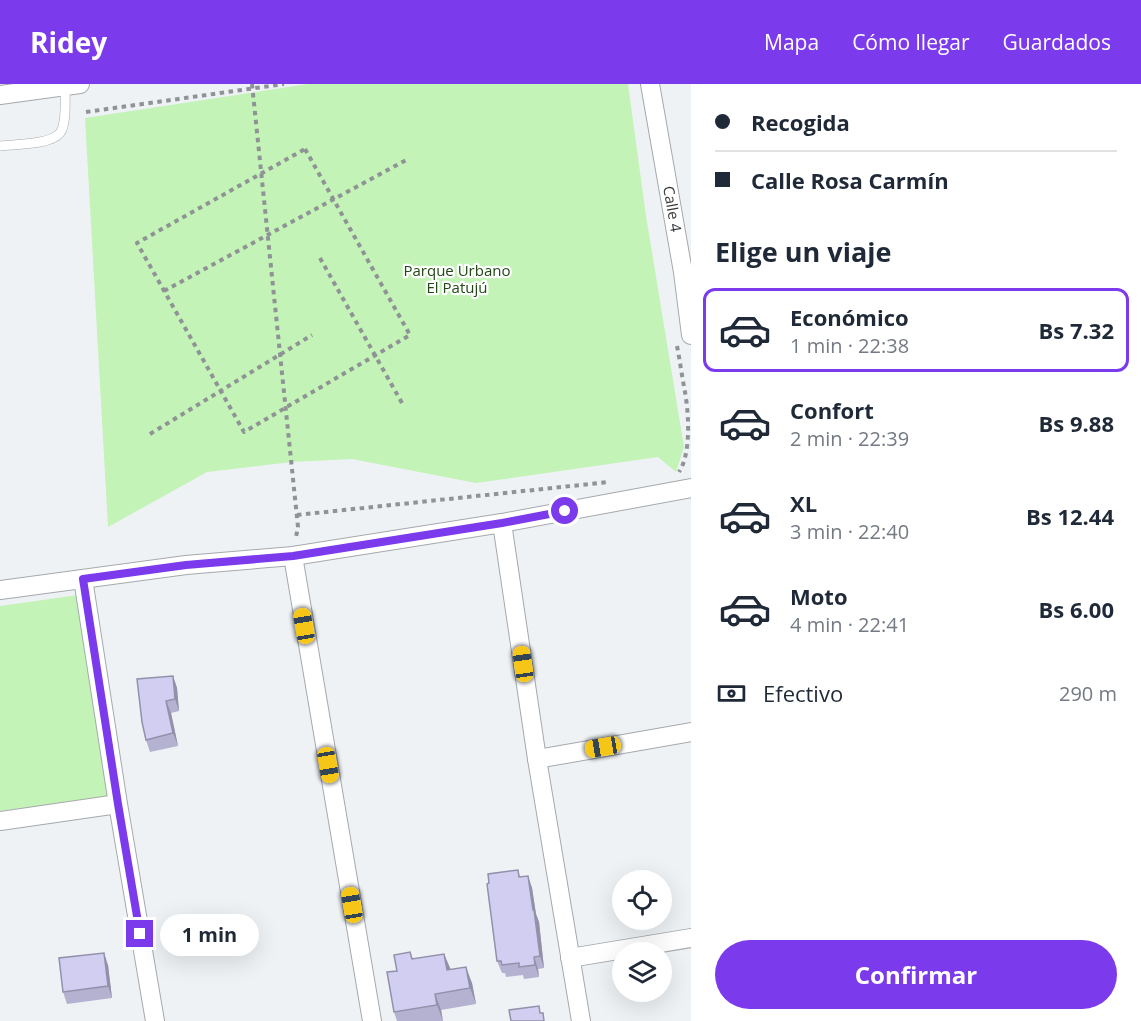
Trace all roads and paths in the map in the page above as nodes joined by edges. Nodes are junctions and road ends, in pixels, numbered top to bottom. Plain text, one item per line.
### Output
1 (284, 84) edge
2 (650, 84) edge
3 (72, 85) edge
4 (253, 86) edge
5 (0, 95) edge
6 (86, 112) dead end
7 (0, 146) edge
8 (408, 159) dead end
9 (262, 173) junction
10 (333, 199) junction
11 (268, 235) junction
12 (320, 258) dead end
13 (687, 271) edge
14 (164, 291) junction
15 (312, 335) dead end
16 (684, 336) edge
17 (281, 354) junction
18 (375, 356) junction
19 (220, 391) junction
20 (402, 403) dead end
21 (286, 408) junction
22 (150, 434) dead end
23 (672, 474) dead end
24 (618, 482) dead end
25 (691, 488) edge
26 (297, 515) junction
27 (502, 523) junction
28 (293, 556) junction
29 (83, 579) junction
30 (0, 590) edge
31 (691, 732) edge
32 (537, 759) junction
33 (118, 804) junction
34 (0, 821) edge
35 (691, 938) edge
36 (570, 958) junction
37 (154, 1021) edge
38 (372, 1021) edge
39 (581, 1021) edge

1 - 4 path
2 - 13 street, Calle 4
3 - 5 street
3 - 7 lane
4 - 6 path
4 - 9 path
8 - 10 path
9 - 10 path
9 - 11 path
9 - 14 path
10 - 11 path
10 - 18 path
11 - 14 path
11 - 17 path
12 - 18 path
13 - 16 street, Calle 4
14 - 19 path
15 - 17 path
16 - 23 path
17 - 19 path
17 - 21 path
18 - 20 path
18 - 21 path
19 - 21 path
19 - 22 path
21 - 26 path
24 - 26 path
25 - 27 street
26 - 28 path
27 - 28 street
27 - 32 street
28 - 29 street
28 - 38 street
29 - 30 street
29 - 33 street
31 - 32 street
32 - 36 street
33 - 34 street
33 - 37 street
35 - 36 street
36 - 39 street

